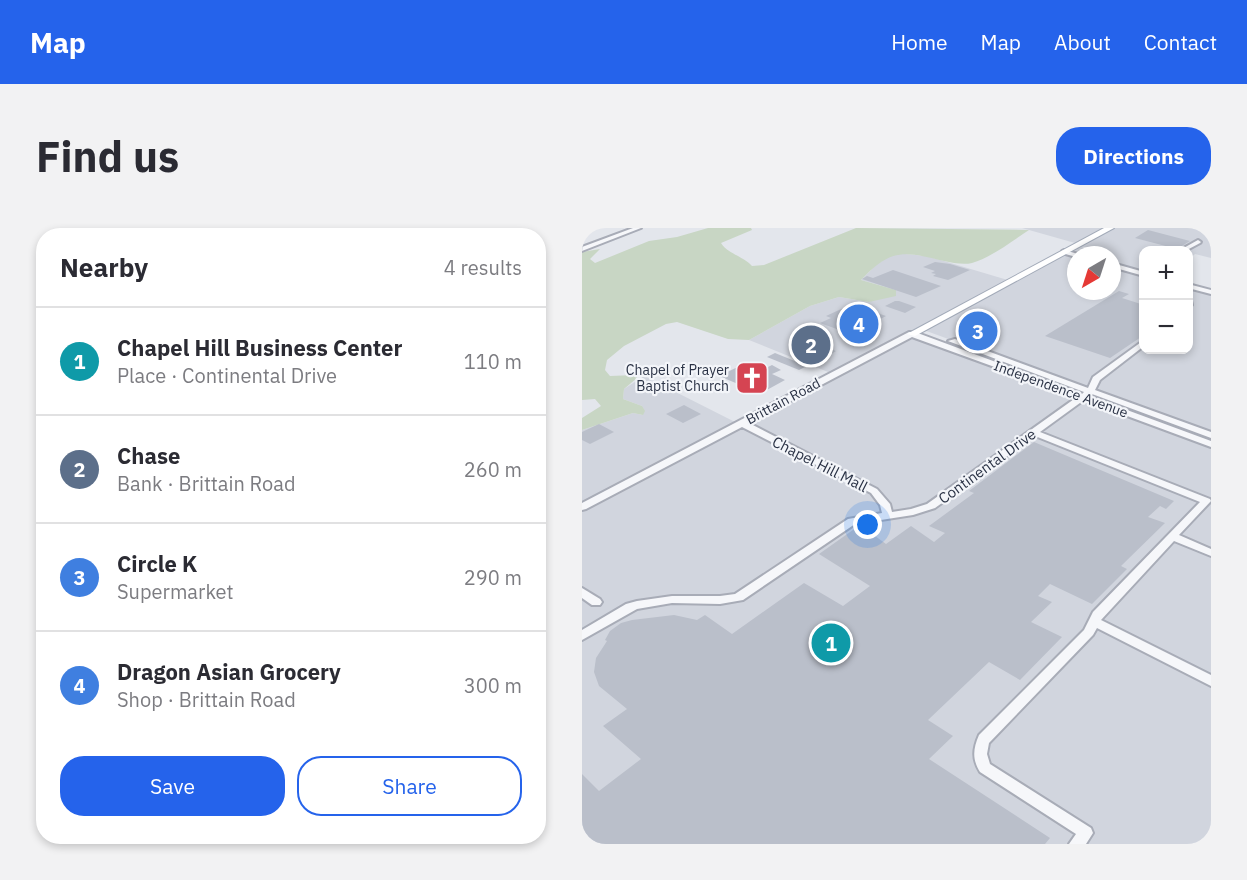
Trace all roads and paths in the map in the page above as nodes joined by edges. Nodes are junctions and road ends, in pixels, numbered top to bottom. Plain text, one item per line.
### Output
1 (638, 228) edge
2 (1110, 228) edge
3 (1198, 242) dead end
4 (1190, 246) edge
5 (582, 249) edge
6 (1064, 252) junction
7 (1067, 253) edge
8 (1121, 267) edge
9 (1139, 272) edge
10 (1139, 280) edge
11 (1193, 287) edge
12 (1211, 292) edge
13 (916, 332) junction
14 (1139, 345) edge
15 (1091, 391) junction
16 (1083, 397) junction
17 (742, 423) junction
18 (1033, 432) junction
19 (1211, 435) edge
20 (1211, 444) edge
21 (1208, 499) edge
22 (582, 507) edge
23 (888, 515) junction
24 (1171, 536) junction
25 (1211, 553) edge
26 (582, 592) edge
27 (596, 602) dead end
28 (1095, 622) junction
29 (582, 636) edge
30 (1211, 681) edge
31 (1077, 844) edge

1 - 5 street
2 - 6 main road, Brittain Road
3 - 4 street
6 - 7 street
6 - 13 main road, Brittain Road
8 - 9 street
9 - 10 street
11 - 12 street
13 - 15 street, Independence Avenue
13 - 16 street, Independence Avenue
13 - 17 street, Brittain Road
14 - 15 street, Continental Drive
15 - 16 street, Continental Drive
15 - 19 street, Independence Avenue
16 - 18 street, Continental Drive
16 - 20 street, Independence Avenue
17 - 22 street, Brittain Road
17 - 23 street, Chapel Hill Mall
18 - 21 street
18 - 23 street, Continental Drive
21 - 24 street
23 - 29 street, Continental Drive
24 - 25 street
24 - 28 street
26 - 27 street
28 - 30 street
28 - 31 street

